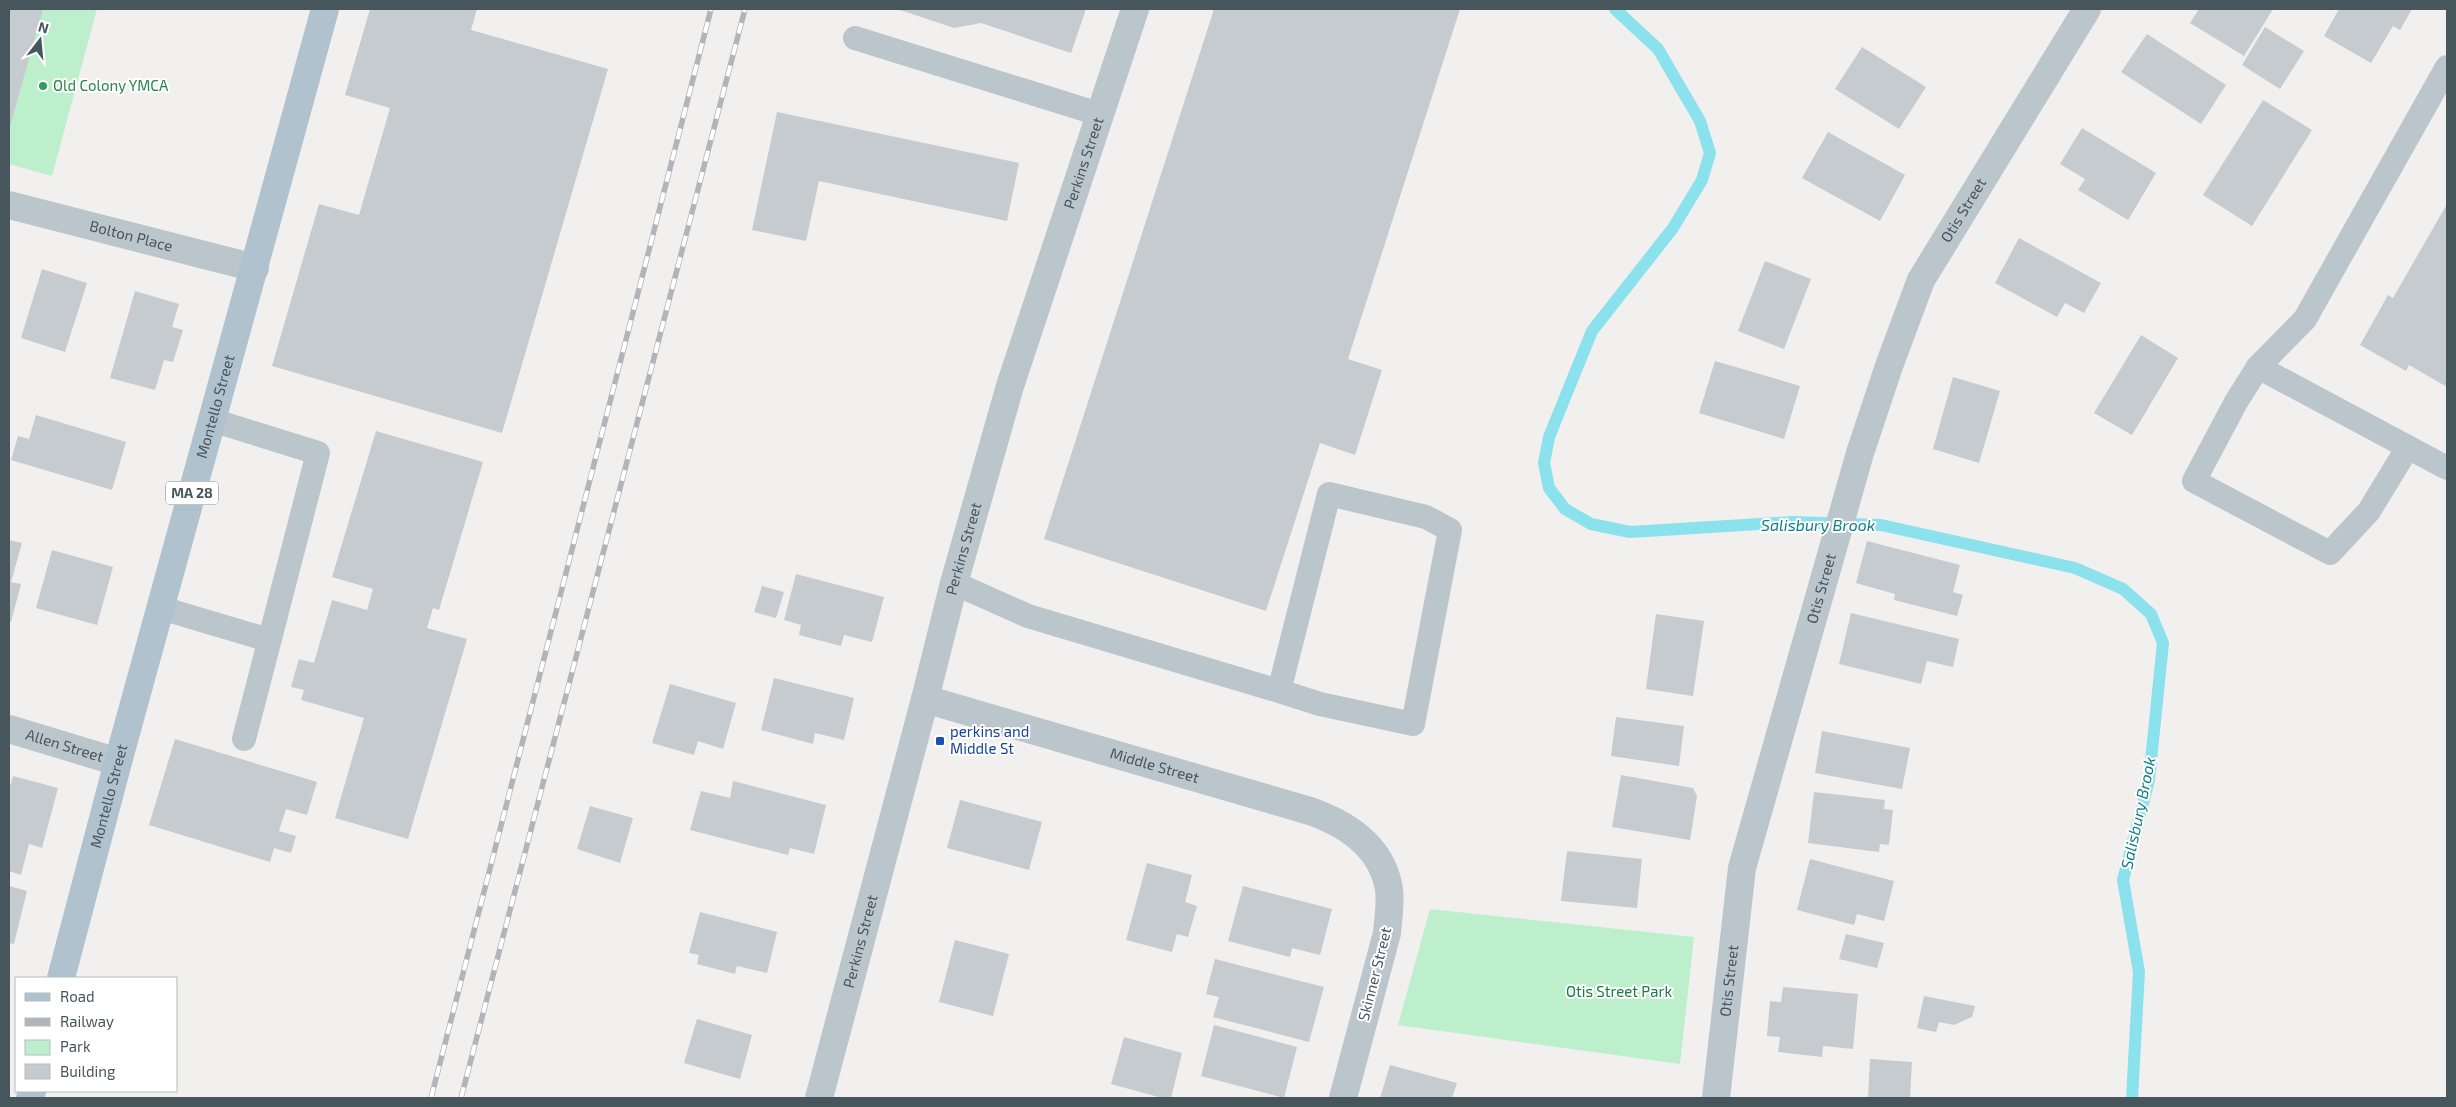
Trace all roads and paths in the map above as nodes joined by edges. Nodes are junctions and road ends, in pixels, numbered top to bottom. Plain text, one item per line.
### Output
1 (325, 9) edge
2 (1135, 9) edge
3 (2087, 9) edge
4 (855, 38) dead end
5 (2447, 66) edge
6 (1100, 114) junction
7 (9, 205) edge
8 (254, 268) junction
9 (2258, 367) junction
10 (212, 420) junction
11 (2408, 447) junction
12 (2447, 468) edge
13 (954, 583) junction
14 (161, 608) junction
15 (270, 640) junction
16 (1279, 691) junction
17 (925, 699) junction
18 (9, 729) edge
19 (244, 739) dead end
20 (118, 762) junction
21 (1373, 851) joint
22 (62, 977) edge
23 (819, 1098) edge
24 (1343, 1098) edge
25 (1716, 1098) edge

1 - 8 main road, Montello Street / MA 28
2 - 6 street, Perkins Street
3 - 25 street, Otis Street
4 - 6 lane
5 - 9 lane
6 - 13 street, Perkins Street
7 - 8 street, Bolton Place
8 - 10 main road, Montello Street / MA 28
9 - 11 lane
9 - 11 lane
10 - 14 main road, Montello Street / MA 28
10 - 15 lane
11 - 12 lane
13 - 16 lane
13 - 17 street, Perkins Street
14 - 15 lane
14 - 20 main road, Montello Street / MA 28
15 - 19 lane
16 - 16 lane
17 - 21 street, Middle Street
17 - 23 street, Perkins Street
18 - 20 street, Allen Street
20 - 22 main road, Montello Street / MA 28
21 - 24 street, Skinner Street

